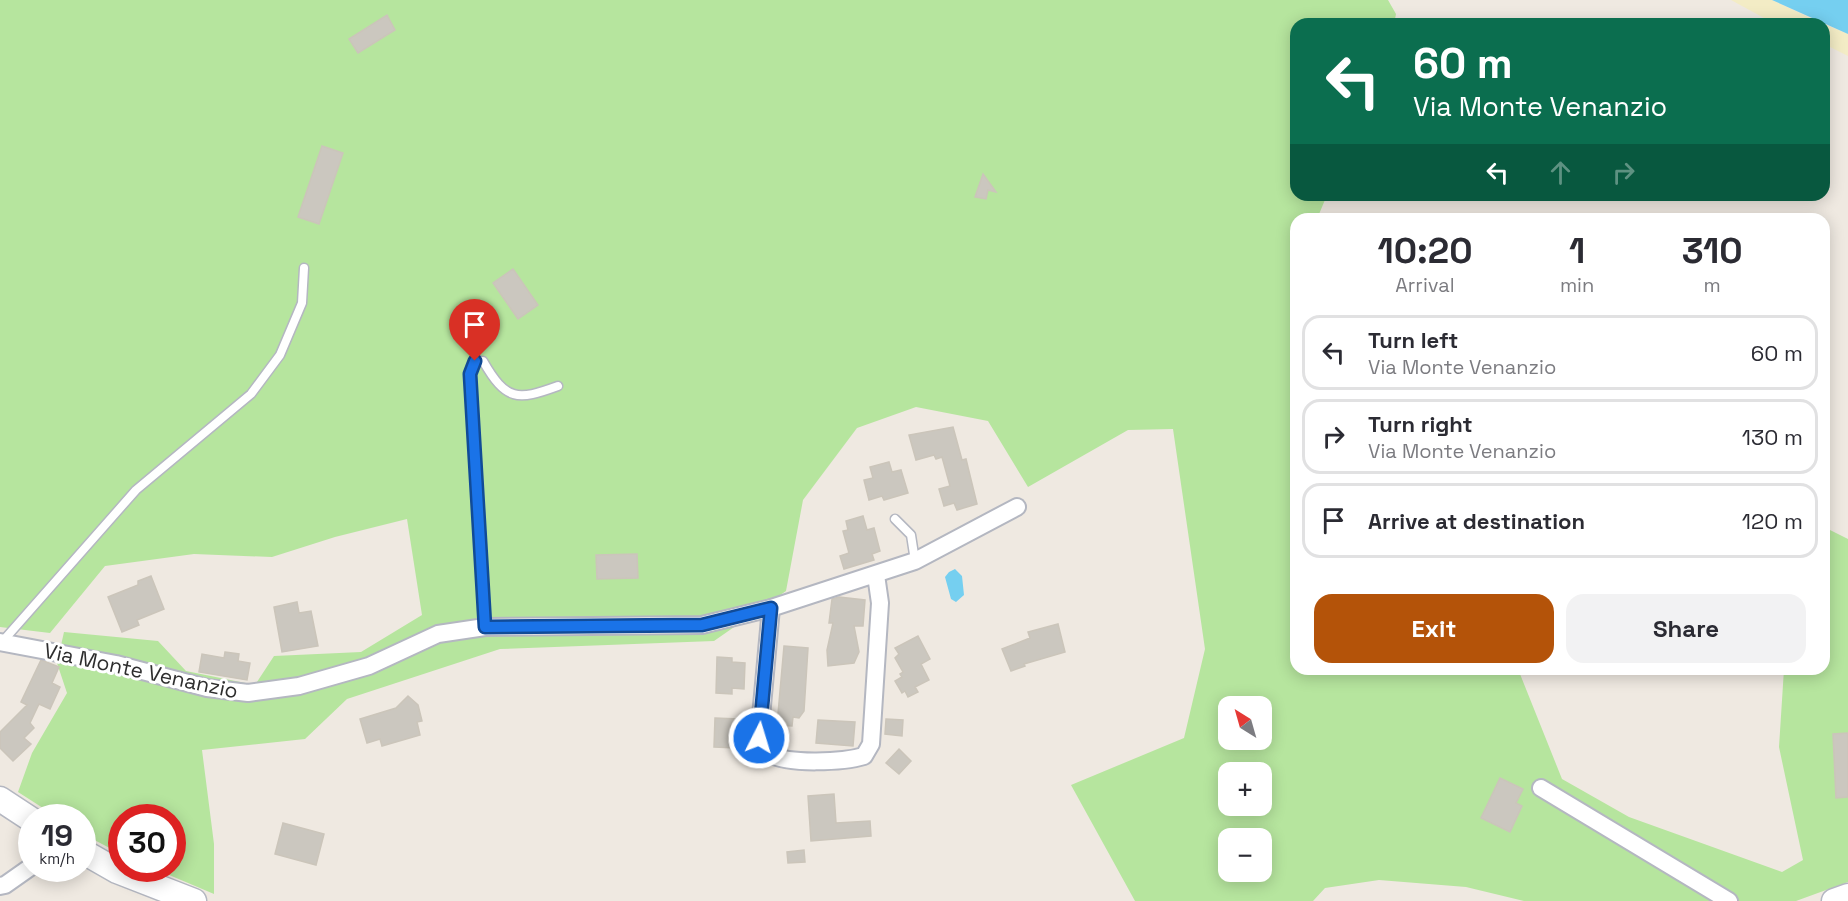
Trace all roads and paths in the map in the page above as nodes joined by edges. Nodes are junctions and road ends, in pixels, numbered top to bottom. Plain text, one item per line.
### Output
1 (304, 268) dead end
2 (558, 386) dead end
3 (1017, 507) dead end
4 (895, 519) dead end
5 (915, 561) junction
6 (876, 575) junction
7 (771, 608) junction
8 (485, 627) junction
9 (1, 642) edge
10 (1541, 788) dead end
11 (0, 799) edge
12 (18, 811) edge
13 (96, 859) edge
14 (18, 876) edge
15 (0, 886) edge
16 (1848, 896) edge
17 (194, 901) edge
18 (1729, 901) edge
19 (1834, 901) edge

1 - 9 lane, Via Monte Venanzio
2 - 8 lane
3 - 5 street, Via Monte Venanzio
4 - 5 lane
5 - 6 street, Via Monte Venanzio
6 - 7 street, Via Monte Venanzio
6 - 7 street
7 - 8 street, Via Monte Venanzio
8 - 9 street, Via Monte Venanzio
10 - 18 street
11 - 12 main road
13 - 17 main road
14 - 15 street
16 - 19 main road

